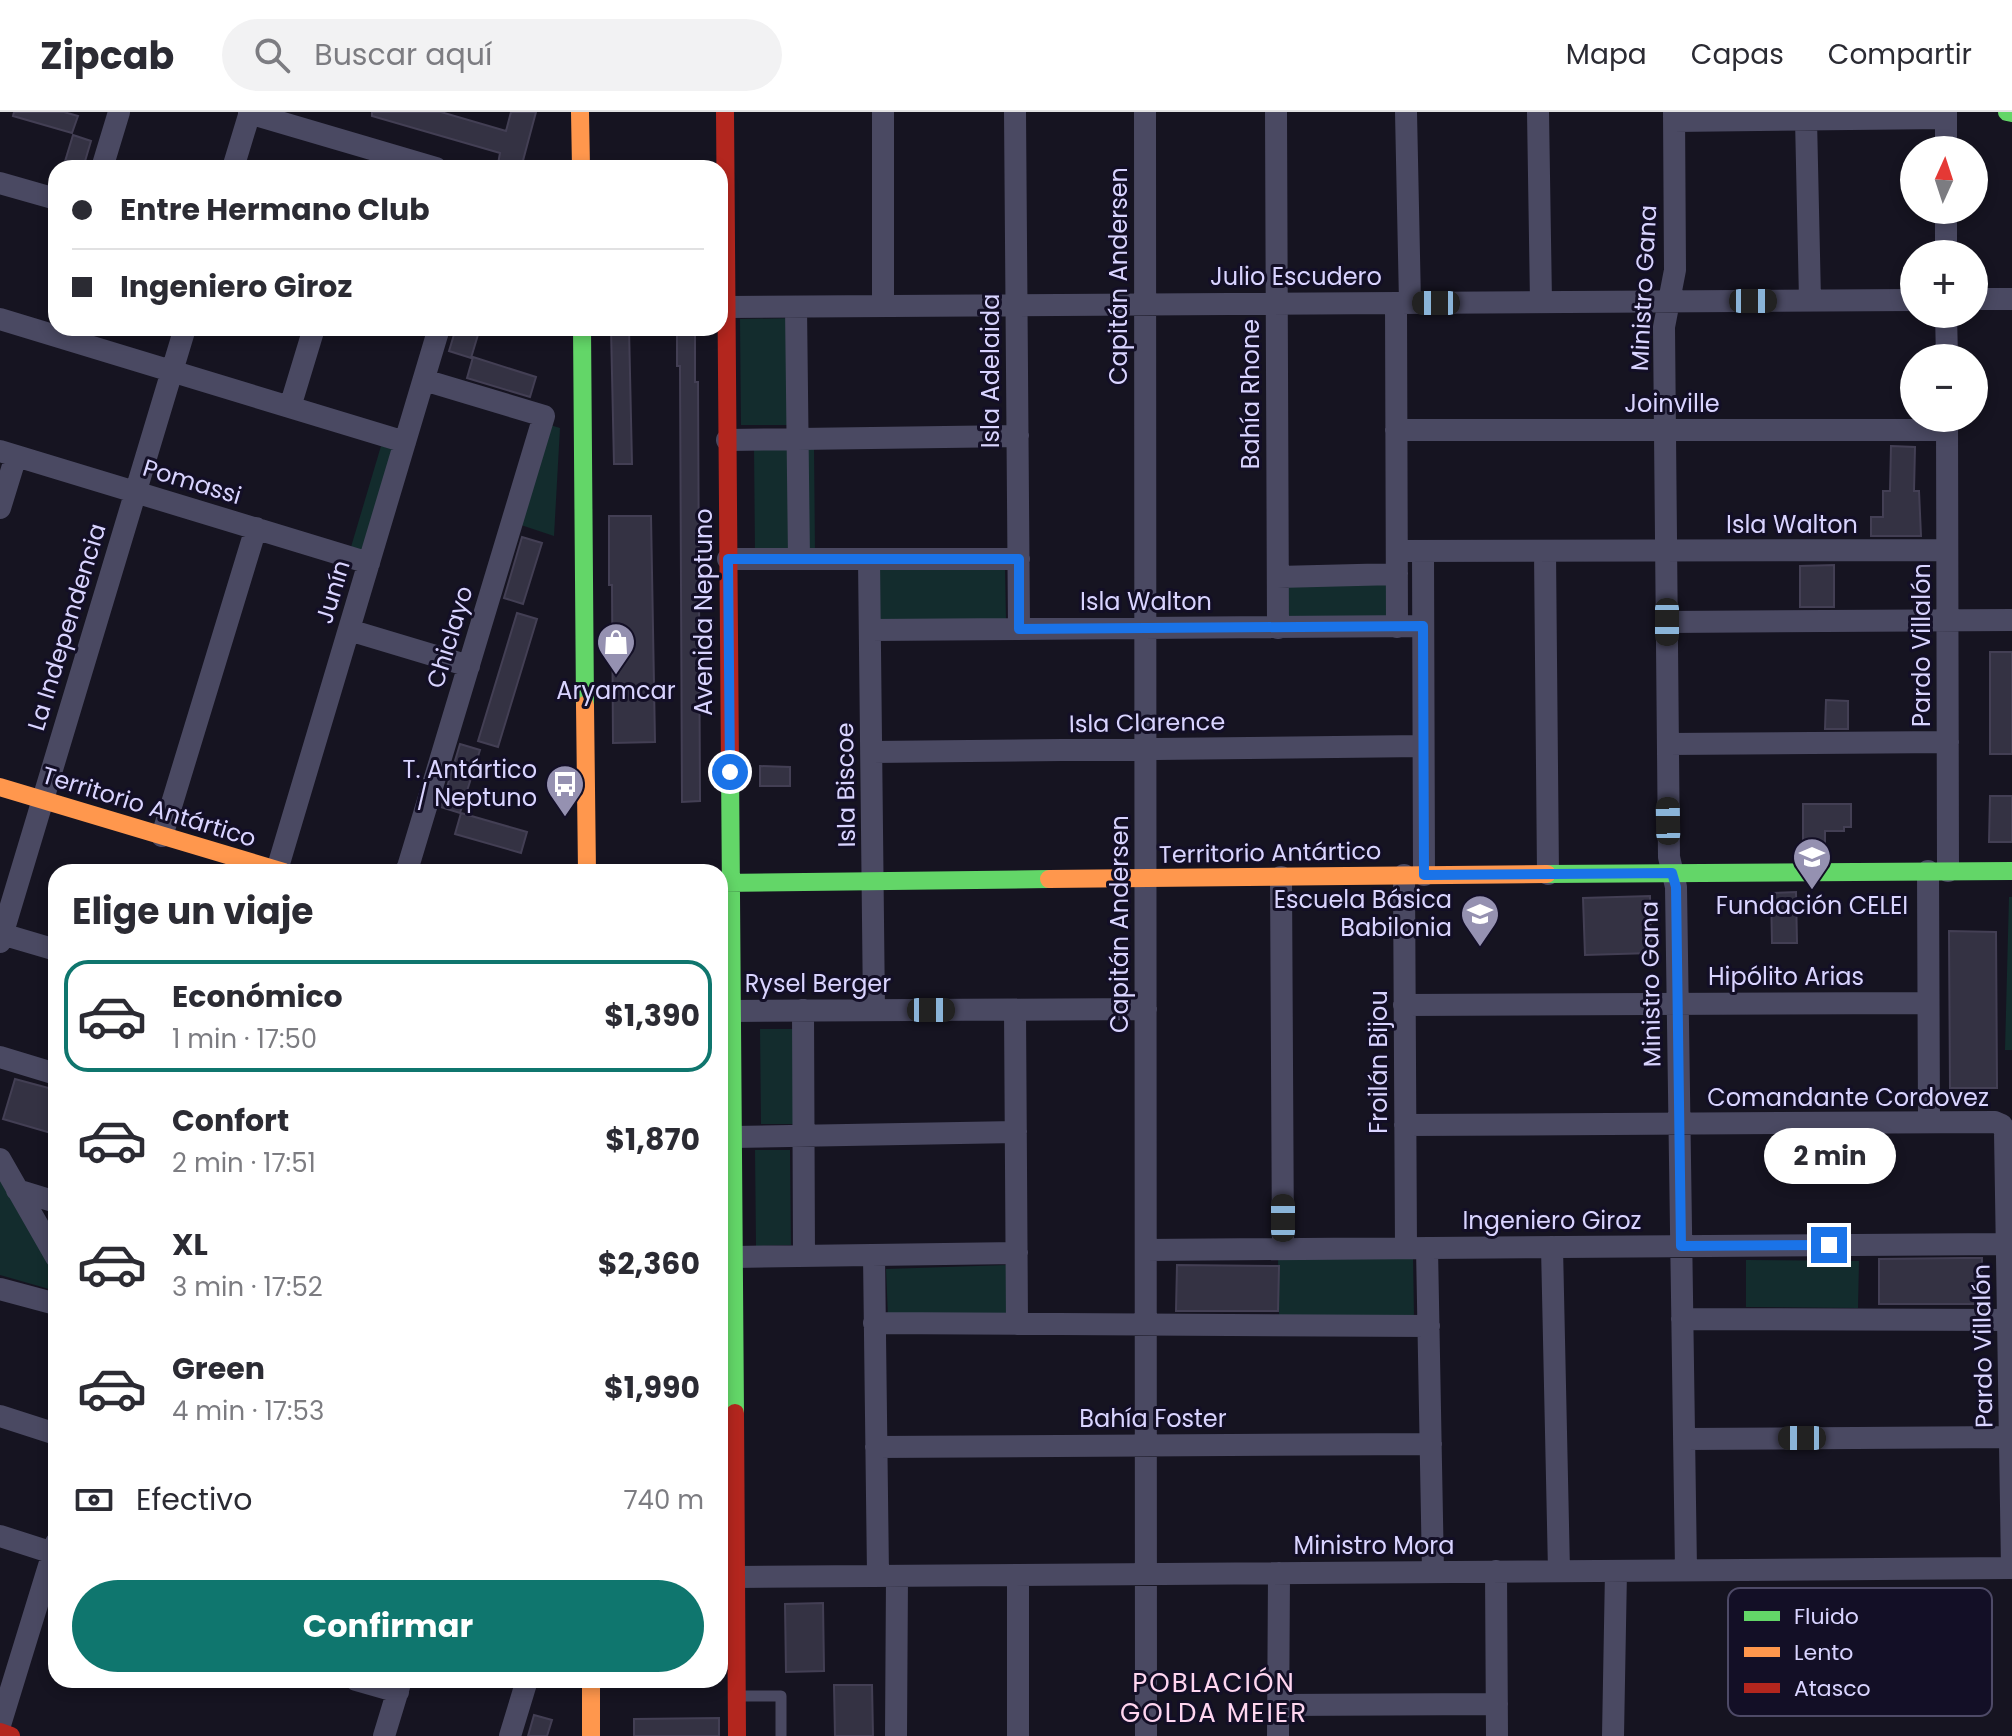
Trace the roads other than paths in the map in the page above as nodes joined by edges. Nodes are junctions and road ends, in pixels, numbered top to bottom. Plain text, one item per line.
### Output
1 (119, 112) edge
2 (249, 112) edge
3 (580, 112) edge
4 (725, 112) edge
5 (883, 112) edge
6 (1015, 112) edge
7 (1145, 112) edge
8 (1276, 112) edge
9 (1406, 112) edge
10 (1538, 112) edge
11 (1946, 115) edge
12 (1674, 116) edge
13 (1806, 119) junction
14 (1946, 136) edge
15 (365, 158) edge
16 (104, 160) edge
17 (235, 160) edge
18 (581, 160) edge
19 (725, 160) edge
20 (0, 183) edge
21 (48, 197) edge
22 (1988, 299) edge
23 (2012, 299) edge
24 (1810, 300) junction
25 (1900, 300) edge
26 (1669, 301) junction
27 (1541, 302) junction
28 (1277, 303) junction
29 (1403, 303) junction
30 (1146, 304) junction
31 (1017, 305) junction
32 (883, 306) junction
33 (728, 307) edge
34 (796, 307) junction
35 (0, 319) edge
36 (48, 329) edge
37 (70, 336) edge
38 (183, 336) edge
39 (312, 336) edge
40 (437, 336) edge
41 (582, 336) edge
42 (726, 336) edge
43 (172, 371) junction
44 (424, 380) junction
45 (290, 407) junction
46 (1900, 425) edge
47 (1396, 430) junction
48 (1665, 430) junction
49 (1947, 432) edge
50 (1018, 436) junction
51 (797, 439) junction
52 (727, 440) junction
53 (405, 442) junction
54 (8, 453) edge
55 (135, 492) junction
56 (0, 508) edge
57 (256, 528) junction
58 (1947, 550) junction
59 (1397, 551) junction
60 (1423, 551) junction
61 (1545, 551) junction
62 (1666, 551) junction
63 (728, 559) junction
64 (799, 559) junction
65 (869, 559) junction
66 (1019, 559) junction
67 (369, 563) junction
68 (1397, 574) junction
69 (1278, 577) junction
70 (1947, 620) junction
71 (2012, 620) edge
72 (1667, 622) junction
73 (1423, 626) junction
74 (1397, 627) junction
75 (1146, 628) junction
76 (1278, 628) junction
77 (1019, 629) junction
78 (349, 630) junction
79 (870, 630) junction
80 (469, 666) junction
81 (1948, 742) junction
82 (1668, 744) junction
83 (1423, 746) junction
84 (1146, 749) junction
85 (872, 752) junction
86 (0, 787) edge
87 (43, 800) junction
88 (162, 836) junction
89 (256, 864) edge
90 (282, 864) edge
91 (409, 864) edge
92 (587, 864) edge
93 (725, 864) edge
94 (1938, 871) junction
95 (2012, 871) edge
96 (1672, 873) junction
97 (1548, 874) junction
98 (1414, 875) junction
99 (1281, 877) junction
100 (1146, 878) junction
101 (873, 881) junction
102 (728, 882) edge
103 (1, 938) edge
104 (728, 946) edge
105 (48, 948) edge
106 (1928, 1003) junction
107 (1677, 1004) junction
108 (1404, 1005) junction
109 (1146, 1009) junction
110 (803, 1010) junction
111 (874, 1010) junction
112 (1015, 1010) junction
113 (731, 1011) junction
114 (0, 1057) edge
115 (48, 1072) edge
116 (1929, 1122) junction
117 (1679, 1124) junction
118 (1405, 1125) junction
119 (2002, 1125) joint
120 (1016, 1132) junction
121 (804, 1136) junction
122 (732, 1137) junction
123 (0, 1159) edge
124 (17, 1190) junction
125 (48, 1200) edge
126 (48, 1243) edge
127 (2007, 1244) junction
128 (1681, 1246) junction
129 (1552, 1247) junction
130 (1416, 1248) junction
131 (1283, 1249) junction
132 (1146, 1250) junction
133 (1017, 1253) junction
134 (874, 1255) junction
135 (804, 1256) junction
136 (733, 1257) junction
137 (0, 1289) edge
138 (48, 1302) edge
139 (1682, 1319) junction
140 (2008, 1320) junction
141 (874, 1323) junction
142 (1017, 1324) junction
143 (1146, 1325) junction
144 (1429, 1326) junction
145 (0, 1416) edge
146 (48, 1431) edge
147 (2010, 1437) junction
148 (1684, 1439) junction
149 (1431, 1444) junction
150 (1146, 1445) junction
151 (876, 1447) junction
152 (0, 1536) edge
153 (48, 1546) edge
154 (2012, 1568) edge
155 (1686, 1570) junction
156 (1496, 1571) junction
157 (1559, 1571) junction
158 (1616, 1571) junction
159 (1433, 1572) junction
160 (1279, 1573) junction
161 (1146, 1574) junction
162 (1018, 1575) junction
163 (887, 1576) junction
164 (736, 1577) junction
165 (48, 1592) edge
166 (399, 1688) edge
167 (525, 1688) edge
168 (591, 1688) edge
169 (736, 1696) junction
170 (1497, 1704) junction
171 (1278, 1705) junction
172 (0, 1725) edge
173 (0, 1732) edge
174 (11, 1736) edge
175 (384, 1736) edge
176 (510, 1736) edge
177 (591, 1736) edge
178 (737, 1736) edge
179 (781, 1736) edge
180 (896, 1736) edge
181 (1018, 1736) edge
182 (1146, 1736) edge
183 (1278, 1736) edge
184 (1497, 1736) edge
185 (1613, 1736) edge

1 - 16 street
2 - 15 street
2 - 17 street
3 - 18 main road
4 - 19 main road, Avenida Neptuno
5 - 32 street
6 - 31 street, Isla Adelaida
7 - 30 street, Capitán Andersen
8 - 28 street, Bahía Rhone
9 - 29 street
10 - 27 street
11 - 13 street
11 - 14 street
12 - 13 street
12 - 26 street, Ministro Gana
13 - 24 street
20 - 21 street
22 - 23 street
24 - 25 street, Julio Escudero
24 - 26 street, Julio Escudero
26 - 27 street, Julio Escudero
26 - 48 street, Ministro Gana
27 - 29 street, Julio Escudero
28 - 29 street, Julio Escudero
28 - 30 street, Julio Escudero
28 - 69 street, Bahía Rhone
29 - 47 street
30 - 31 street, Julio Escudero
30 - 75 street, Capitán Andersen
31 - 32 street, Julio Escudero
31 - 50 street, Isla Adelaida
32 - 34 street, Julio Escudero
33 - 34 street, Julio Escudero
34 - 51 street
35 - 36 street
37 - 43 street
38 - 43 street, La Independencia
39 - 45 street
40 - 44 street, Junín
41 - 92 main road
42 - 52 main road, Avenida Neptuno
43 - 45 street
43 - 55 street, La Independencia
44 - 53 street, Junín
44 - 80 street, Chiclayo
45 - 53 street
46 - 48 street, Joinville
47 - 48 street, Joinville
47 - 59 street
48 - 62 street, Ministro Gana
49 - 58 street, Pardo Villalón
50 - 51 street
50 - 66 street, Isla Adelaida
51 - 52 street
51 - 64 street
52 - 63 main road, Avenida Neptuno
53 - 67 street, Junín
54 - 55 street, Pomassi
54 - 56 street
55 - 57 street, Pomassi
55 - 87 street, La Independencia
57 - 67 street, Pomassi
57 - 88 street
58 - 62 street, Isla Walton
58 - 70 street, Pardo Villalón
59 - 60 street, Isla Walton
59 - 68 street
60 - 61 street, Isla Walton
60 - 73 street, Froilán Bijou
61 - 62 street, Isla Walton
61 - 97 street
62 - 72 street, Ministro Gana
63 - 64 street
63 - 93 main road, Avenida Neptuno
64 - 65 street
65 - 66 street
65 - 79 street, Isla Biscoe
66 - 77 street, Isla Adelaida
67 - 78 street, Junín
68 - 69 street
68 - 74 street
69 - 76 street, Bahía Rhone
70 - 71 street
70 - 72 street
70 - 81 street, Pardo Villalón
72 - 82 street, Ministro Gana
73 - 74 street, Isla Walton
73 - 83 street, Froilán Bijou
74 - 76 street, Isla Walton
75 - 76 street, Isla Walton
75 - 77 street, Isla Walton
75 - 84 street, Capitán Andersen
77 - 79 street, Isla Walton
78 - 80 street
78 - 90 street, Junín
79 - 85 street, Isla Biscoe
80 - 91 street, Chiclayo
81 - 82 street
81 - 94 street, Pardo Villalón
82 - 96 street, Ministro Gana
83 - 84 street, Isla Clarence
83 - 98 street, Froilán Bijou
84 - 85 street, Isla Clarence
84 - 100 street, Capitán Andersen
85 - 101 street, Isla Biscoe
86 - 87 main road, Territorio Antártico
87 - 88 main road, Territorio Antártico
87 - 103 street, La Independencia
88 - 89 main road, Territorio Antártico
94 - 95 main road, Territorio Antártico
94 - 96 main road, Territorio Antártico
94 - 106 street, Pardo Villalón
96 - 97 main road, Territorio Antártico
96 - 107 street, Ministro Gana
97 - 98 main road, Territorio Antártico
98 - 99 main road, Territorio Antártico
98 - 108 street, Froilán Bijou
99 - 100 main road, Territorio Antártico
99 - 131 street
100 - 101 main road, Territorio Antártico
100 - 109 street, Capitán Andersen
101 - 102 main road, Territorio Antártico
101 - 111 street, Isla Biscoe
103 - 105 street
104 - 113 main road, Avenida Neptuno
106 - 107 street, Hipólito Arias
106 - 116 street, Pardo Villalón
107 - 108 street, Hipólito Arias
107 - 117 street, Ministro Gana
108 - 118 street, Froilán Bijou
109 - 112 street, Rysel Berger
109 - 132 street, Capitán Andersen
110 - 111 street, Rysel Berger
110 - 113 street, Rysel Berger
110 - 121 street
111 - 112 street, Rysel Berger
112 - 120 street
113 - 122 main road, Avenida Neptuno
114 - 115 street
116 - 117 street, Comandante Cordovez
116 - 119 street, Comandante Cordovez
117 - 118 street, Comandante Cordovez
117 - 128 street, Ministro Gana
118 - 130 street, Froilán Bijou
119 - 127 street, Pardo Villalón
120 - 121 street
120 - 133 street
121 - 122 street
121 - 135 street
122 - 136 main road, Avenida Neptuno
123 - 124 street
124 - 125 street
124 - 126 street
127 - 128 street, Ingeniero Giroz
127 - 140 street, Pardo Villalón
128 - 129 street, Ingeniero Giroz
128 - 139 street, Ministro Gana
129 - 130 street, Ingeniero Giroz
129 - 157 street
130 - 131 street, Ingeniero Giroz
130 - 144 street, Froilán Bijou
131 - 132 street, Ingeniero Giroz
132 - 143 street, Capitán Andersen
133 - 134 street
133 - 142 street
134 - 135 street
134 - 141 street
135 - 136 street
136 - 164 main road, Avenida Neptuno
137 - 138 street
139 - 140 street
139 - 148 street, Ministro Gana
140 - 147 street, Pardo Villalón
141 - 142 street
141 - 151 street
142 - 143 street
143 - 144 street
143 - 150 street, Capitán Andersen
144 - 149 street, Froilán Bijou
145 - 146 street
147 - 148 street
147 - 154 street, Pardo Villalón
148 - 155 street, Ministro Gana
149 - 150 street, Bahía Foster
149 - 159 street, Froilán Bijou
150 - 151 street, Bahía Foster
150 - 161 street, Capitán Andersen
151 - 163 street
152 - 153 street
154 - 155 street, Ministro Mora
155 - 158 street, Ministro Mora
156 - 157 street, Ministro Mora
156 - 159 street, Ministro Mora
156 - 170 street
157 - 158 street, Ministro Mora
158 - 185 street
159 - 160 street, Ministro Mora
160 - 161 street, Ministro Mora
160 - 171 street
161 - 162 street, Ministro Mora
161 - 182 street, Capitán Andersen
162 - 163 street, Ministro Mora
162 - 181 street
163 - 164 street, Ministro Mora
163 - 180 street
164 - 169 main road, Avenida Neptuno
165 - 172 street
166 - 175 street
167 - 176 street
168 - 177 main road
169 - 178 main road, Avenida Neptuno
169 - 179 lane
170 - 171 street
170 - 184 street
171 - 183 street
173 - 174 main road

